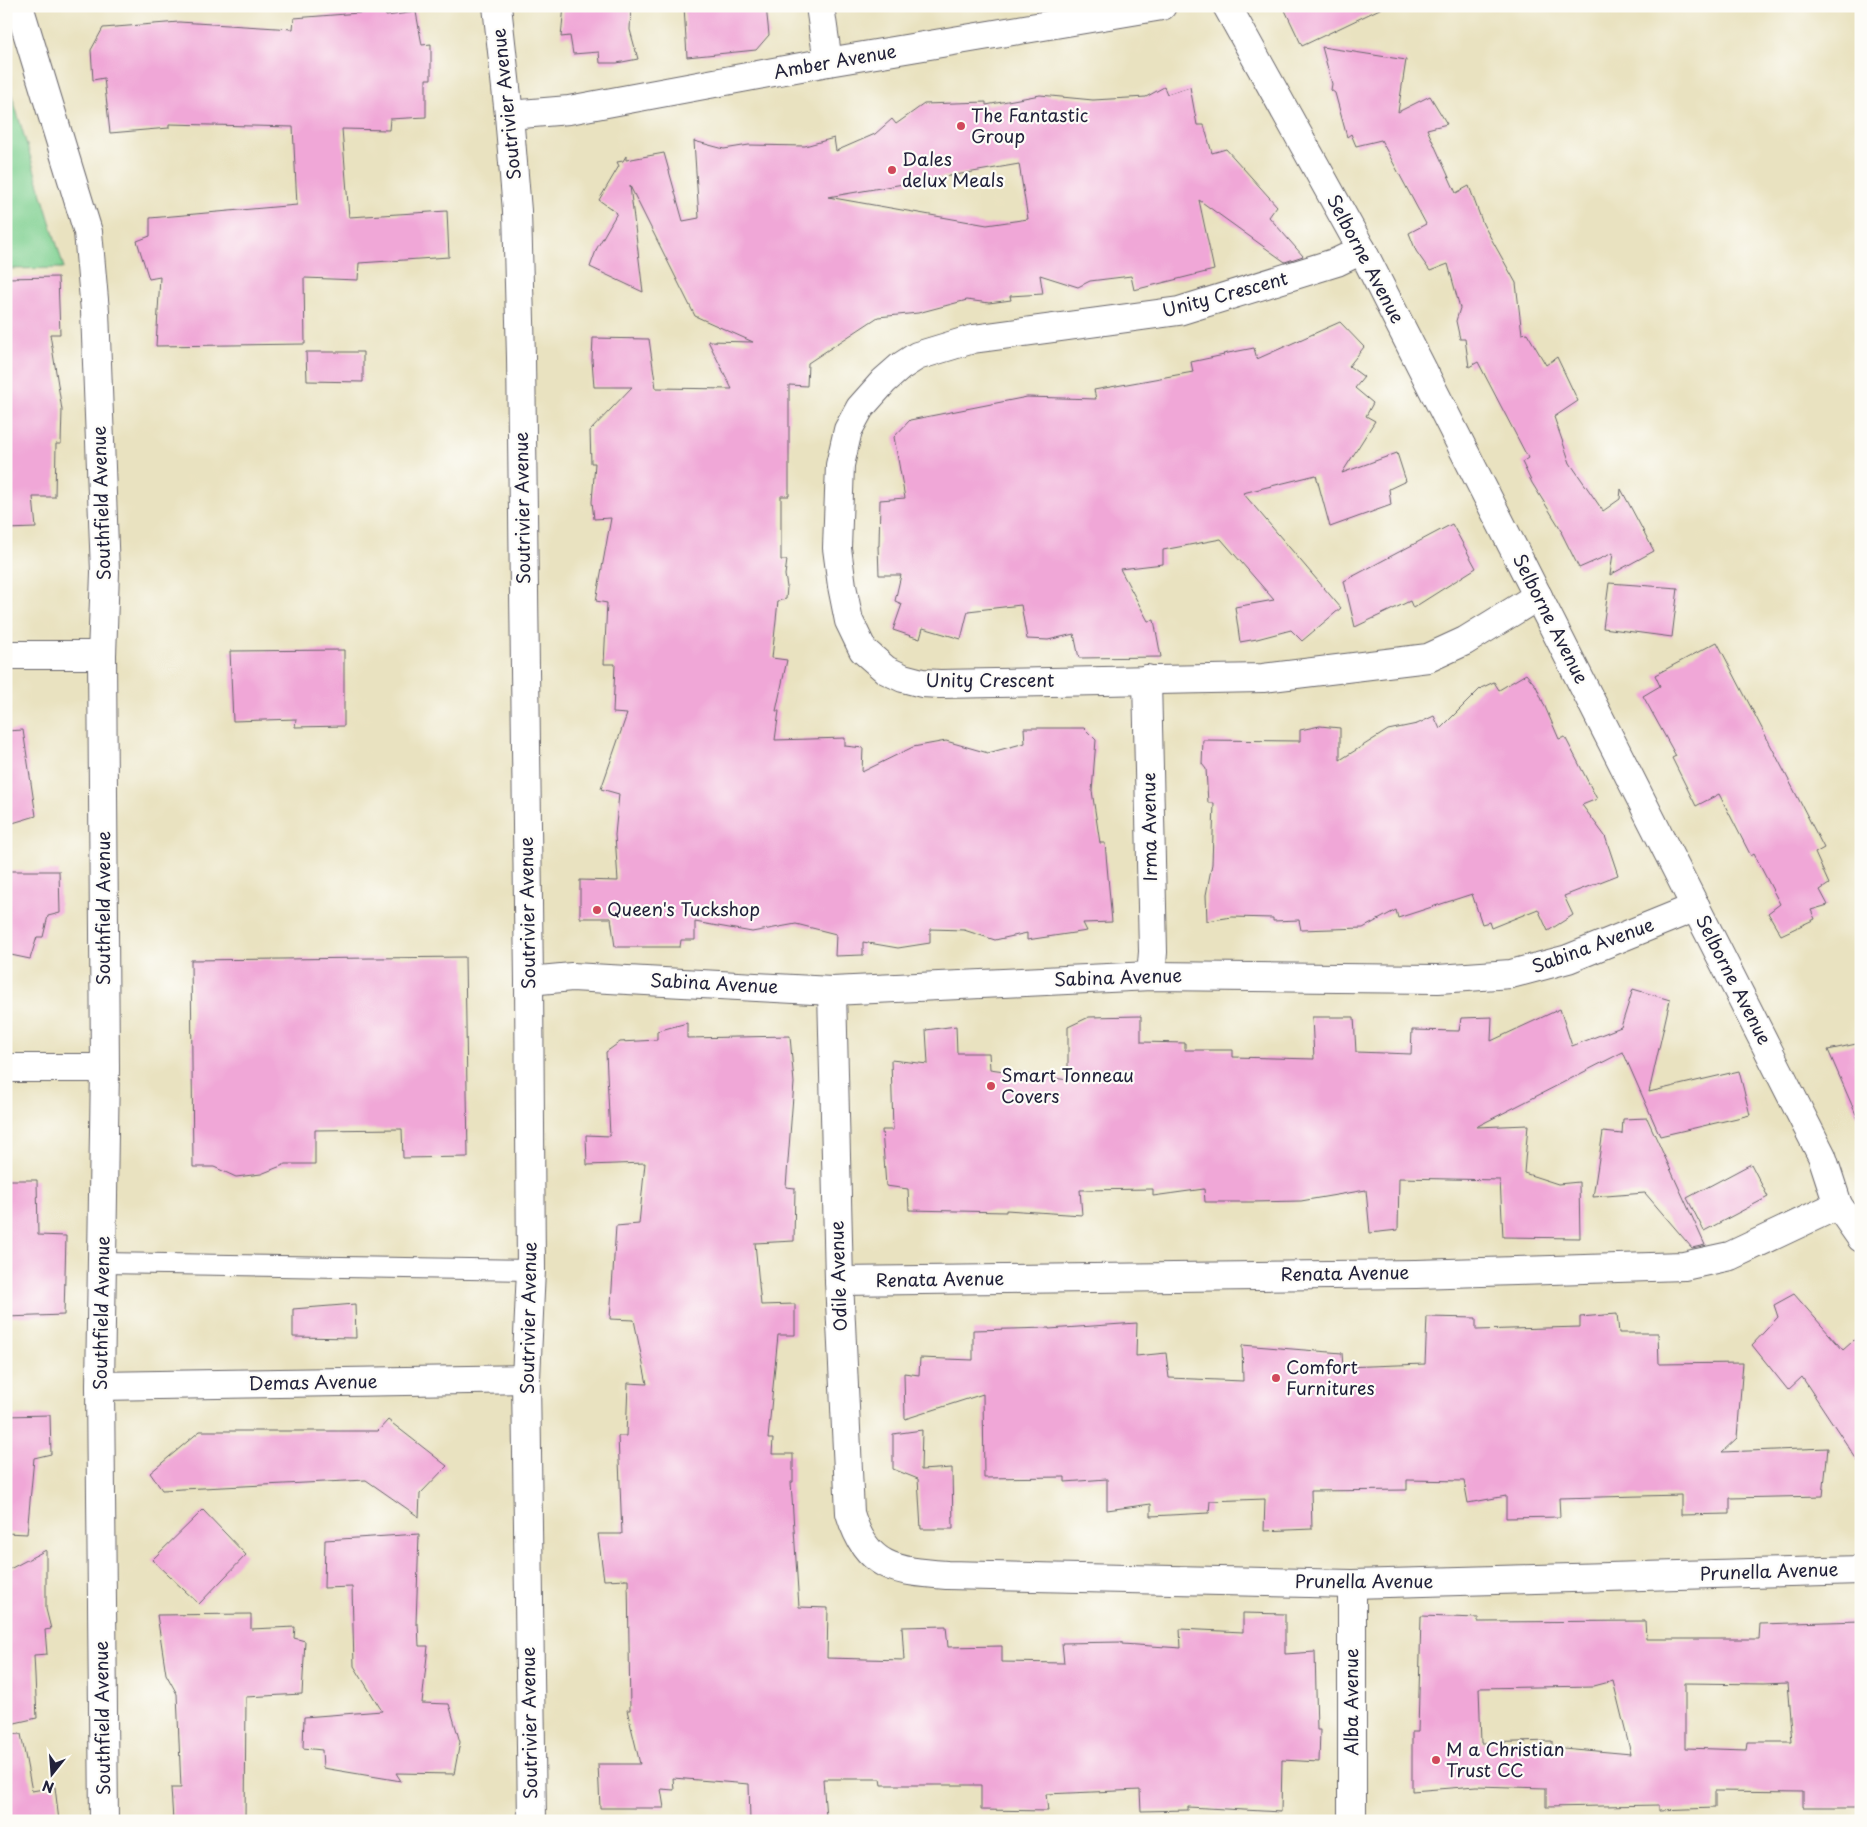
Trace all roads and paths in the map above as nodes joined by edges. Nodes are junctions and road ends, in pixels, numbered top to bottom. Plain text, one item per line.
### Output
1 (19, 6) edge
2 (497, 6) edge
3 (820, 6) edge
4 (1162, 6) edge
5 (1227, 6) edge
6 (828, 62) junction
7 (509, 115) junction
8 (1362, 250) junction
9 (1538, 596) junction
10 (6, 655) edge
11 (102, 655) junction
12 (1147, 679) junction
13 (1696, 906) junction
14 (1151, 976) junction
15 (529, 981) junction
16 (832, 991) junction
17 (6, 1068) edge
18 (105, 1068) junction
19 (1838, 1205) junction
20 (1861, 1238) edge
21 (102, 1263) junction
22 (530, 1270) junction
23 (839, 1281) junction
24 (526, 1379) junction
25 (100, 1386) junction
26 (873, 1554) joint
27 (1861, 1570) edge
28 (1352, 1584) junction
29 (104, 1821) edge
30 (532, 1821) edge
31 (1352, 1821) edge

1 - 11 street, Southfield Avenue
2 - 7 street, Soutrivier Avenue
3 - 6 street
4 - 6 street, Amber Avenue
5 - 8 street, Selborne Avenue
6 - 7 street, Amber Avenue
7 - 15 street, Soutrivier Avenue
8 - 9 street, Selborne Avenue
8 - 12 street, Unity Crescent
9 - 12 street, Unity Crescent
9 - 13 street, Selborne Avenue
10 - 11 street
11 - 18 street, Southfield Avenue
12 - 14 street, Irma Avenue
13 - 14 street, Sabina Avenue
13 - 19 street, Selborne Avenue
14 - 16 street, Sabina Avenue
15 - 16 street, Sabina Avenue
15 - 22 street, Soutrivier Avenue
16 - 23 street, Odile Avenue
17 - 18 street
18 - 21 street, Southfield Avenue
19 - 20 street, Selborne Avenue
19 - 23 street, Renata Avenue
21 - 22 lane
21 - 25 street, Southfield Avenue
22 - 24 street, Soutrivier Avenue
23 - 26 street, Odile Avenue
24 - 25 street, Demas Avenue
24 - 30 street, Soutrivier Avenue
25 - 29 street, Southfield Avenue
26 - 28 street, Prunella Avenue
27 - 28 street, Prunella Avenue
28 - 31 street, Alba Avenue

